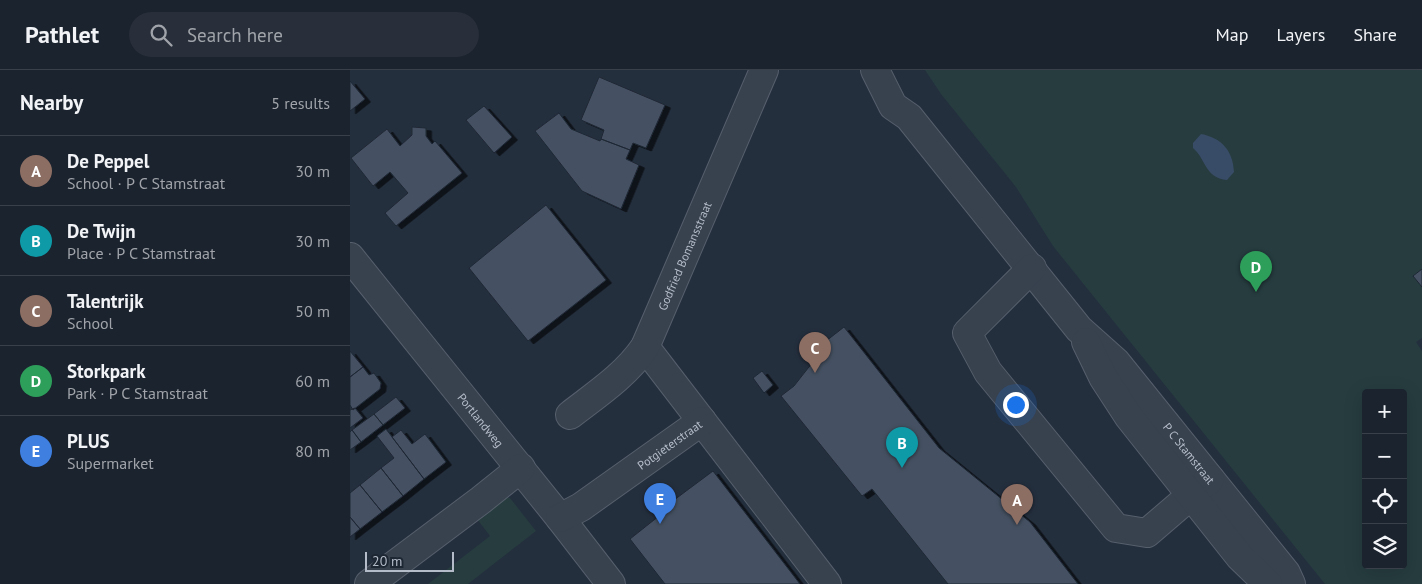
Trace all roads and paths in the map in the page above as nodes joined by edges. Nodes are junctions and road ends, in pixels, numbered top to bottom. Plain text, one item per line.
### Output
1 (764, 70) edge
2 (875, 70) edge
3 (892, 70) edge
4 (909, 117) junction
5 (350, 257) edge
6 (1032, 268) junction
7 (645, 347) junction
8 (570, 415) dead end
9 (702, 421) junction
10 (521, 468) junction
11 (1200, 487) junction
12 (560, 518) junction
13 (370, 584) edge
14 (611, 584) edge
15 (827, 584) edge
16 (1268, 584) edge
17 (1291, 584) edge

1 - 7 street, Godfried Bomansstraat
2 - 4 street, P C Stamstraat
3 - 4 street, P C Stamstraat
4 - 6 street, P C Stamstraat
5 - 10 street, Portlandweg
6 - 11 street, P C Stamstraat
6 - 11 street
7 - 8 street, Godfried Bomansstraat
7 - 9 street, Potgieterstraat
9 - 12 street, Potgieterstraat
9 - 15 street
10 - 12 street, Portlandweg
10 - 13 street
11 - 16 street, P C Stamstraat
11 - 17 street, P C Stamstraat
12 - 14 street, Portlandweg

